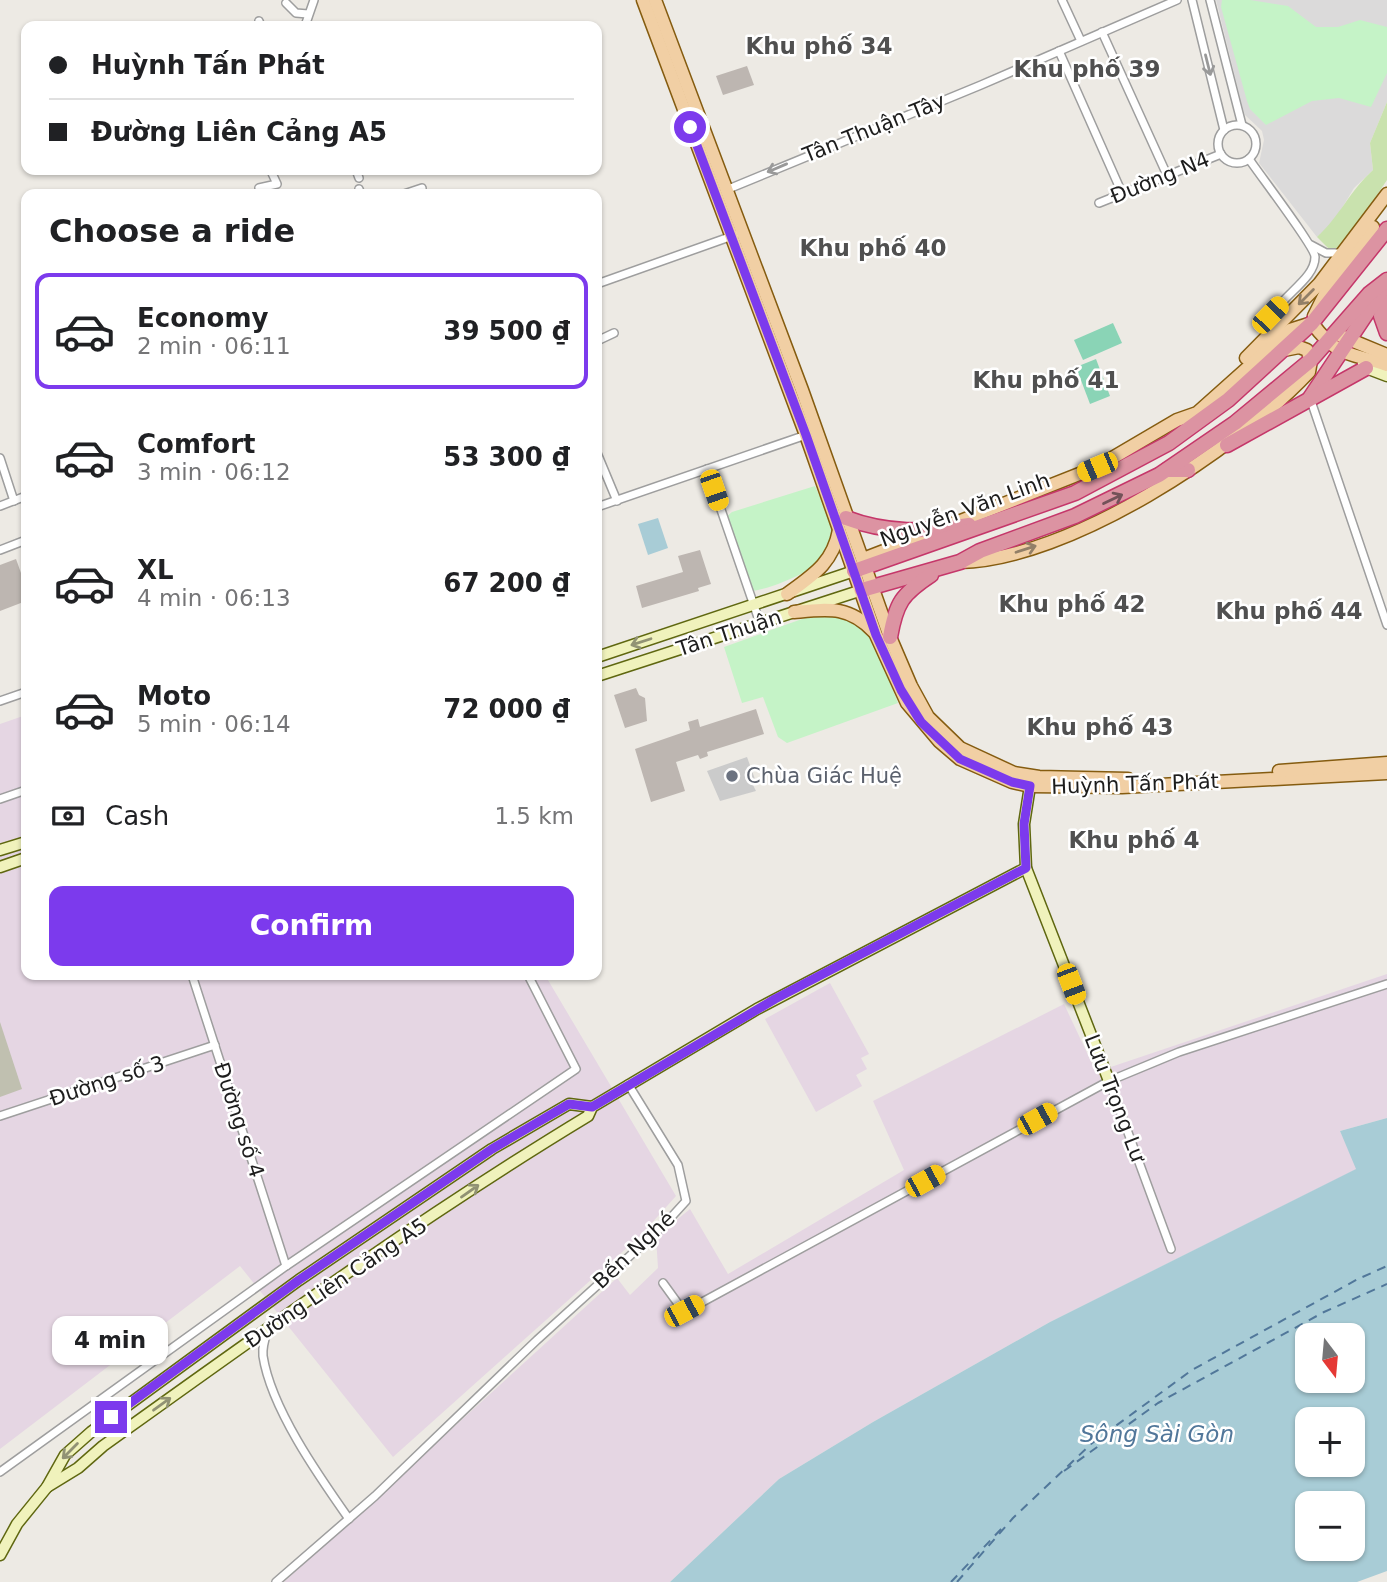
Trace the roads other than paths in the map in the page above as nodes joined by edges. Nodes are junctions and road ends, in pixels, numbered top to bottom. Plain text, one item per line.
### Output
1 (314, 0) edge
2 (1062, 0) edge
3 (1177, 0) edge
4 (1192, 0) edge
5 (1210, 0) edge
6 (286, 3) dead end
7 (650, 3) edge
8 (308, 14) junction
9 (306, 21) edge
10 (1102, 32) junction
11 (1081, 41) junction
12 (1059, 51) junction
13 (1242, 125) junction
14 (1224, 130) junction
15 (1221, 154) junction
16 (1249, 159) junction
17 (272, 175) edge
18 (1167, 175) junction
19 (422, 188) dead end
20 (260, 189) edge
21 (419, 189) edge
22 (726, 190) junction
23 (1122, 193) junction
24 (1387, 194) edge
25 (1099, 203) dead end
26 (1387, 209) edge
27 (1387, 223) edge
28 (1380, 228) edge
29 (737, 235) junction
30 (1356, 237) junction
31 (1311, 245) junction
32 (1343, 253) junction
33 (1387, 281) edge
34 (602, 282) edge
35 (1387, 290) edge
36 (1312, 323) junction
37 (614, 333) dead end
38 (1387, 333) edge
39 (1330, 337) junction
40 (602, 339) edge
41 (1349, 339) junction
42 (1265, 344) junction
43 (1284, 350) junction
44 (1340, 352) junction
45 (1387, 355) edge
46 (1311, 360) junction
47 (1363, 364) junction
48 (1387, 365) edge
49 (1239, 373) junction
50 (1258, 374) junction
51 (1387, 376) edge
52 (1310, 398) junction
53 (1197, 413) junction
54 (1235, 423) junction
55 (1186, 432) junction
56 (811, 433) junction
57 (1227, 445) junction
58 (0, 458) edge
59 (602, 465) edge
60 (707, 468) junction
61 (1167, 470) junction
62 (1188, 470) junction
63 (21, 498) edge
64 (1020, 499) junction
65 (14, 501) junction
66 (617, 501) junction
67 (0, 506) edge
68 (602, 506) edge
69 (1003, 519) junction
70 (843, 524) junction
71 (940, 529) junction
72 (21, 542) edge
73 (0, 550) edge
74 (960, 562) junction
75 (861, 566) junction
76 (945, 566) junction
77 (867, 588) junction
78 (787, 594) junction
79 (754, 605) junction
80 (794, 612) junction
81 (760, 623) junction
82 (1387, 625) edge
83 (883, 636) junction
84 (602, 655) edge
85 (602, 674) edge
86 (21, 694) edge
87 (0, 701) edge
88 (1387, 763) edge
89 (1387, 773) edge
90 (1270, 775) junction
91 (1031, 781) junction
92 (21, 792) edge
93 (0, 799) edge
94 (21, 844) edge
95 (3, 849) edge
96 (6, 865) edge
97 (1026, 868) junction
98 (194, 980) edge
99 (531, 980) edge
100 (1387, 984) edge
101 (215, 1045) junction
102 (1109, 1081) junction
103 (628, 1084) junction
104 (592, 1107) junction
105 (0, 1116) edge
106 (421, 1196) junction
107 (434, 1216) junction
108 (1171, 1249) dead end
109 (286, 1266) junction
110 (299, 1280) junction
111 (663, 1283) dead end
112 (312, 1297) junction
113 (269, 1327) junction
114 (0, 1472) edge
115 (47, 1487) junction
116 (349, 1519) junction
117 (0, 1555) edge
118 (276, 1582) edge

1 - 8 street
2 - 11 street
3 - 10 street, Tân Thuận Tây
4 -> 14 street
5 - 13 street
6 - 8 street
7 - 22 main road, Huỳnh Tấn Phát
7 - 29 main road, Huỳnh Tấn Phát
8 - 9 street
10 - 11 street, Tân Thuận Tây
10 - 18 street
11 - 12 street, Tân Thuận Tây
12 -> 22 street, Tân Thuận Tây
12 - 23 street
13 - 14 street
13 - 16 street
14 - 15 street
15 - 16 street
15 - 18 street, Đường N4
16 - 31 street
17 - 20 street
18 - 23 street, Đường N4
19 - 21 street
22 - 29 main road, Huỳnh Tấn Phát
23 - 25 street, Đường N4
24 - 30 main road, Nguyễn Văn Linh
26 - 28 main road
27 - 28 main road
28 - 30 main road
28 - 36 highway, Nguyễn Văn Linh
29 - 34 street
29 - 56 main road, Huỳnh Tấn Phát
30 - 32 main road, Nguyễn Văn Linh
31 - 32 street
31 - 42 street
32 -> 42 main road, Nguyễn Văn Linh
33 - 39 highway, Nguyễn Văn Linh
33 - 41 highway, Nguyễn Văn Linh
35 - 38 highway
36 - 39 main road
36 - 42 main road, Nguyễn Văn Linh
36 - 43 highway, Nguyễn Văn Linh
37 - 40 street
39 - 41 main road
39 - 44 main road
39 - 46 highway, Nguyễn Văn Linh
41 - 44 highway, Nguyễn Văn Linh
41 - 45 main road
42 - 49 main road, Nguyễn Văn Linh
43 - 46 main road
43 - 50 highway, Nguyễn Văn Linh
44 - 47 main road
44 - 52 highway
46 - 54 highway, Nguyễn Văn Linh
46 - 57 main road, Nguyễn Văn Linh
47 - 48 main road
47 - 51 street
47 - 52 highway
49 - 50 main road
49 - 53 main road, Nguyễn Văn Linh
50 - 55 highway, Nguyễn Văn Linh
52 - 57 highway
52 - 82 street
53 - 55 highway
53 - 64 main road, Nguyễn Văn Linh
54 - 57 highway
54 - 61 highway, Nguyễn Văn Linh
55 - 69 highway, Nguyễn Văn Linh
56 - 60 street
56 - 70 main road, Huỳnh Tấn Phát
57 - 62 main road, Nguyễn Văn Linh
58 - 65 street
59 - 66 street
60 - 66 street
60 - 79 street
61 - 62 highway
74 -> 61 highway, Nguyễn Văn Linh
74 -> 62 main road, Nguyễn Văn Linh
63 - 65 street
64 - 69 highway
64 - 71 main road, Nguyễn Văn Linh
65 - 67 street
66 - 68 street
69 - 71 highway
69 - 75 highway, Nguyễn Văn Linh
70 - 71 highway
70 - 75 main road, Huỳnh Tấn Phát
70 - 78 main road
71 - 75 main road, Nguyễn Văn Linh
72 - 73 street
74 - 76 highway, Nguyễn Văn Linh
75 - 77 main road, Huỳnh Tấn Phát
75 - 78 street, Tân Thuận
76 - 77 highway, Nguyễn Văn Linh
76 - 83 highway
77 - 80 street, Tân Thuận
77 - 83 main road, Huỳnh Tấn Phát
78 - 79 street, Tân Thuận
79 - 81 street
79 -> 84 street, Tân Thuận
80 - 81 street, Tân Thuận
80 - 83 main road
81 - 85 street, Tân Thuận
83 - 91 main road, Huỳnh Tấn Phát
86 - 87 street
88 - 90 main road, Huỳnh Tấn Phát
89 - 90 main road, Huỳnh Tấn Phát
90 - 91 main road, Huỳnh Tấn Phát
91 - 97 street, Lưu Trọng Lư
92 - 93 street
94 - 95 street
95 - 96 street
97 - 102 street, Lưu Trọng Lư
97 - 103 street
98 - 101 street, Đường số 4
99 - 109 street
100 - 102 street
101 - 105 street, Đường số 3
101 - 109 street, Đường số 4
102 - 108 street, Lưu Trọng Lư
102 - 111 street
103 - 104 street, Đường Liên Cảng A5
103 - 116 street, Bến Nghé
104 - 106 street, Đường Liên Cảng A5
107 -> 104 street, Đường Liên Cảng A5
106 - 107 street
106 - 110 street, Đường Liên Cảng A5
107 - 112 street, Đường Liên Cảng A5
109 - 114 street
110 - 112 street
110 -> 115 street, Đường Liên Cảng A5
112 - 113 street, Đường Liên Cảng A5
115 -> 113 street, Đường Liên Cảng A5
113 - 116 street
115 - 117 street, Đường Liên Cảng A5
116 - 118 street, Bến Nghé

